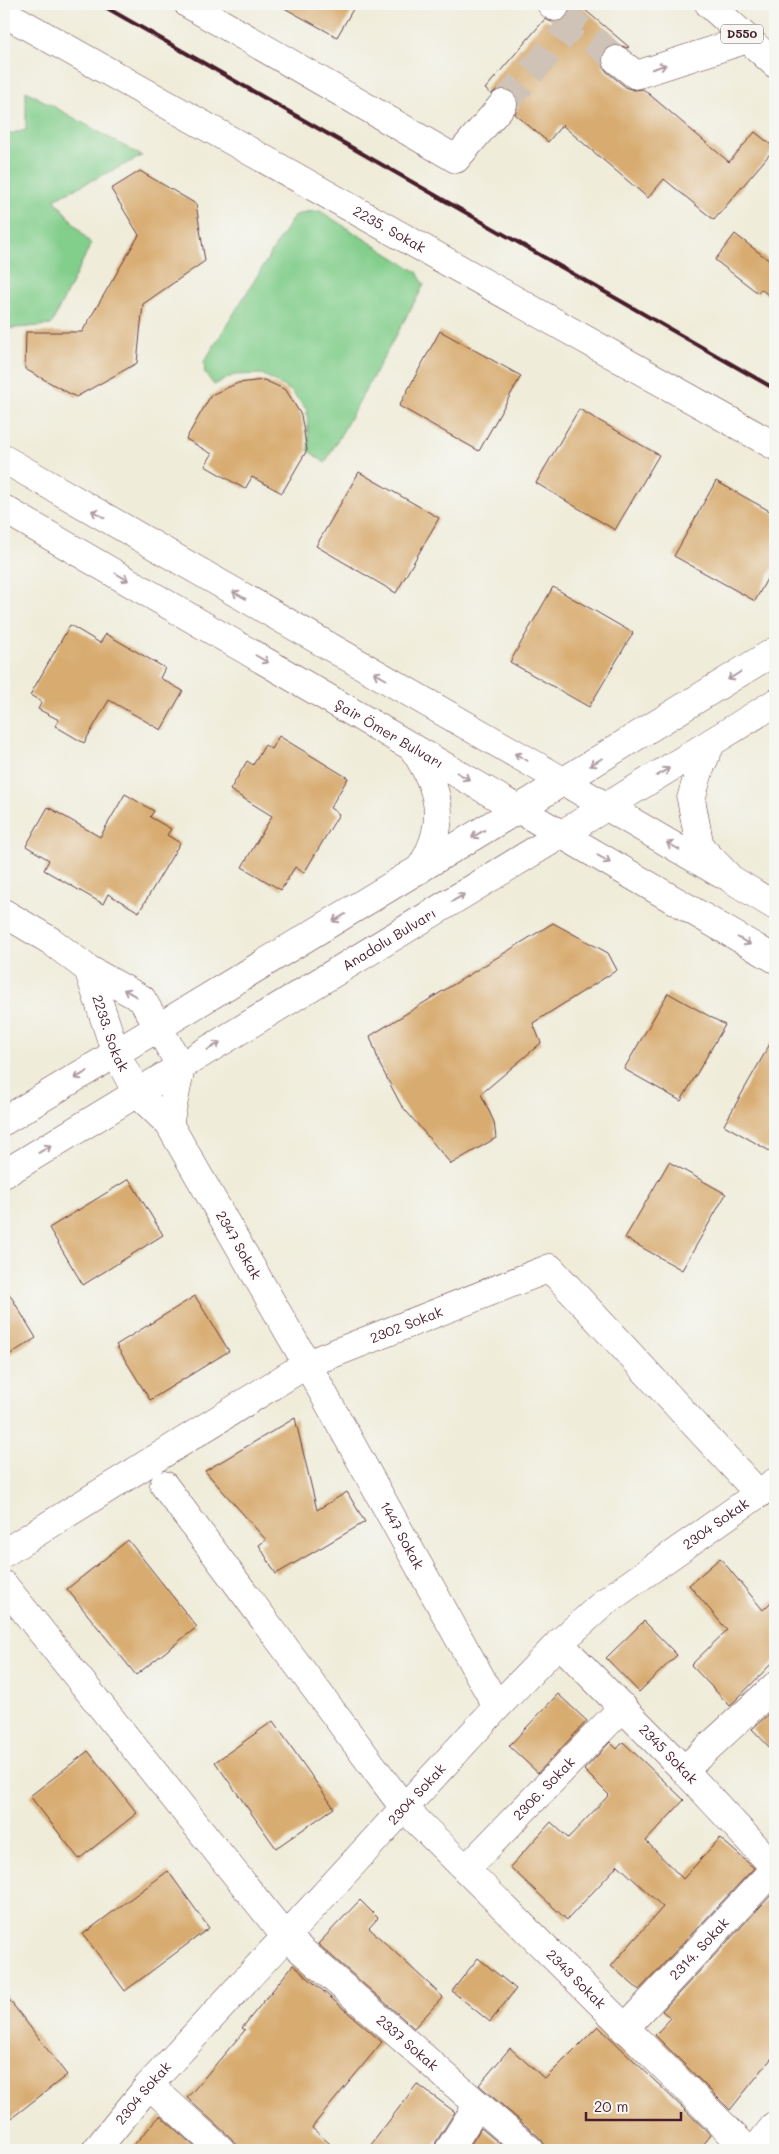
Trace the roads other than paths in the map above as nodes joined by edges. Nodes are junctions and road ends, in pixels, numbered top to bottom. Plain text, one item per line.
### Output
1 (188, 4) edge
2 (709, 4) edge
3 (4, 13) edge
4 (748, 39) junction
5 (617, 60) tunnel mouth
6 (775, 64) edge
7 (503, 104) tunnel mouth
8 (775, 446) edge
9 (4, 459) edge
10 (4, 509) edge
11 (775, 650) edge
12 (775, 703) edge
13 (712, 742) junction
14 (411, 746) junction
15 (563, 782) junction
16 (520, 808) junction
17 (606, 808) junction
18 (562, 834) junction
19 (419, 870) junction
20 (731, 879) junction
21 (775, 906) edge
22 (4, 913) edge
23 (775, 959) edge
24 (88, 969) junction
25 (160, 1028) junction
26 (116, 1054) junction
27 (181, 1067) junction
28 (137, 1093) junction
29 (4, 1122) edge
30 (169, 1124) junction
31 (4, 1174) edge
32 (307, 1364) junction
33 (164, 1485) dead end
34 (767, 1488) edge
35 (4, 1553) edge
36 (4, 1586) edge
37 (559, 1643) junction
38 (775, 1686) edge
39 (497, 1707) junction
40 (623, 1707) junction
41 (684, 1770) junction
42 (404, 1808) junction
43 (775, 1868) edge
44 (466, 1870) junction
45 (285, 1936) junction
46 (624, 2028) junction
47 (149, 2085) junction
48 (477, 2106) junction
49 (775, 2125) edge
50 (96, 2150) edge
51 (221, 2150) edge
52 (449, 2150) edge
53 (530, 2150) edge
54 (748, 2150) edge
55 (755, 2150) edge

1 - 7 main road
2 - 4 main road, D550
3 - 8 main road, 2235. Sokak
5 -> 4 main road
4 - 6 main road, D550
15 -> 9 main road
10 -> 14 main road, Şair Ömer Bulvarı
11 -> 15 main road
12 - 13 main road, Anadolu Bulvarı
17 -> 13 main road, Anadolu Bulvarı
13 - 20 main road
14 -> 16 main road, Şair Ömer Bulvarı
14 - 19 main road
15 - 16 main road
15 - 17 main road
16 - 18 main road, Şair Ömer Bulvarı
16 -> 19 main road
17 - 18 main road, Anadolu Bulvarı
20 -> 17 main road
18 -> 23 main road, Şair Ömer Bulvarı
27 -> 18 main road, Anadolu Bulvarı
19 -> 25 main road
20 - 21 main road
22 - 24 main road, 2233. Sokak
25 -> 24 main road, 2233. Sokak
24 - 26 main road, 2233. Sokak
25 - 26 main road
25 - 27 main road, 2233. Sokak
26 - 28 main road, 2233. Sokak
26 -> 29 main road
27 - 28 main road, Anadolu Bulvarı
27 - 30 main road
28 - 30 main road, 2233. Sokak
31 -> 28 main road, Anadolu Bulvarı
30 - 32 main road, 2347 Sokak
32 - 34 main road, 2302 Sokak
32 - 35 main road, 2302 Sokak
32 - 39 main road, 1447 Sokak
33 - 42 main road, 2343 Sokak
34 - 37 main road, 2304 Sokak
36 - 45 main road, 2337 Sokak
37 - 39 main road, 2304 Sokak
37 - 40 main road, 2345 Sokak
38 - 41 main road
39 - 42 main road, 2304 Sokak
40 - 41 main road, 2345 Sokak
40 - 44 main road, 2306. Sokak
41 - 43 main road, 2345 Sokak
42 - 44 main road, 2343 Sokak
42 - 45 main road, 2304 Sokak
43 - 46 main road, 2314. Sokak
44 - 46 main road, 2343 Sokak
45 - 47 main road, 2304 Sokak
45 - 48 main road, 2337 Sokak
46 - 54 main road, 2343 Sokak
47 - 50 main road, 2304 Sokak
47 - 51 main road
48 - 52 main road
48 - 53 main road, 2337 Sokak
49 - 55 main road

